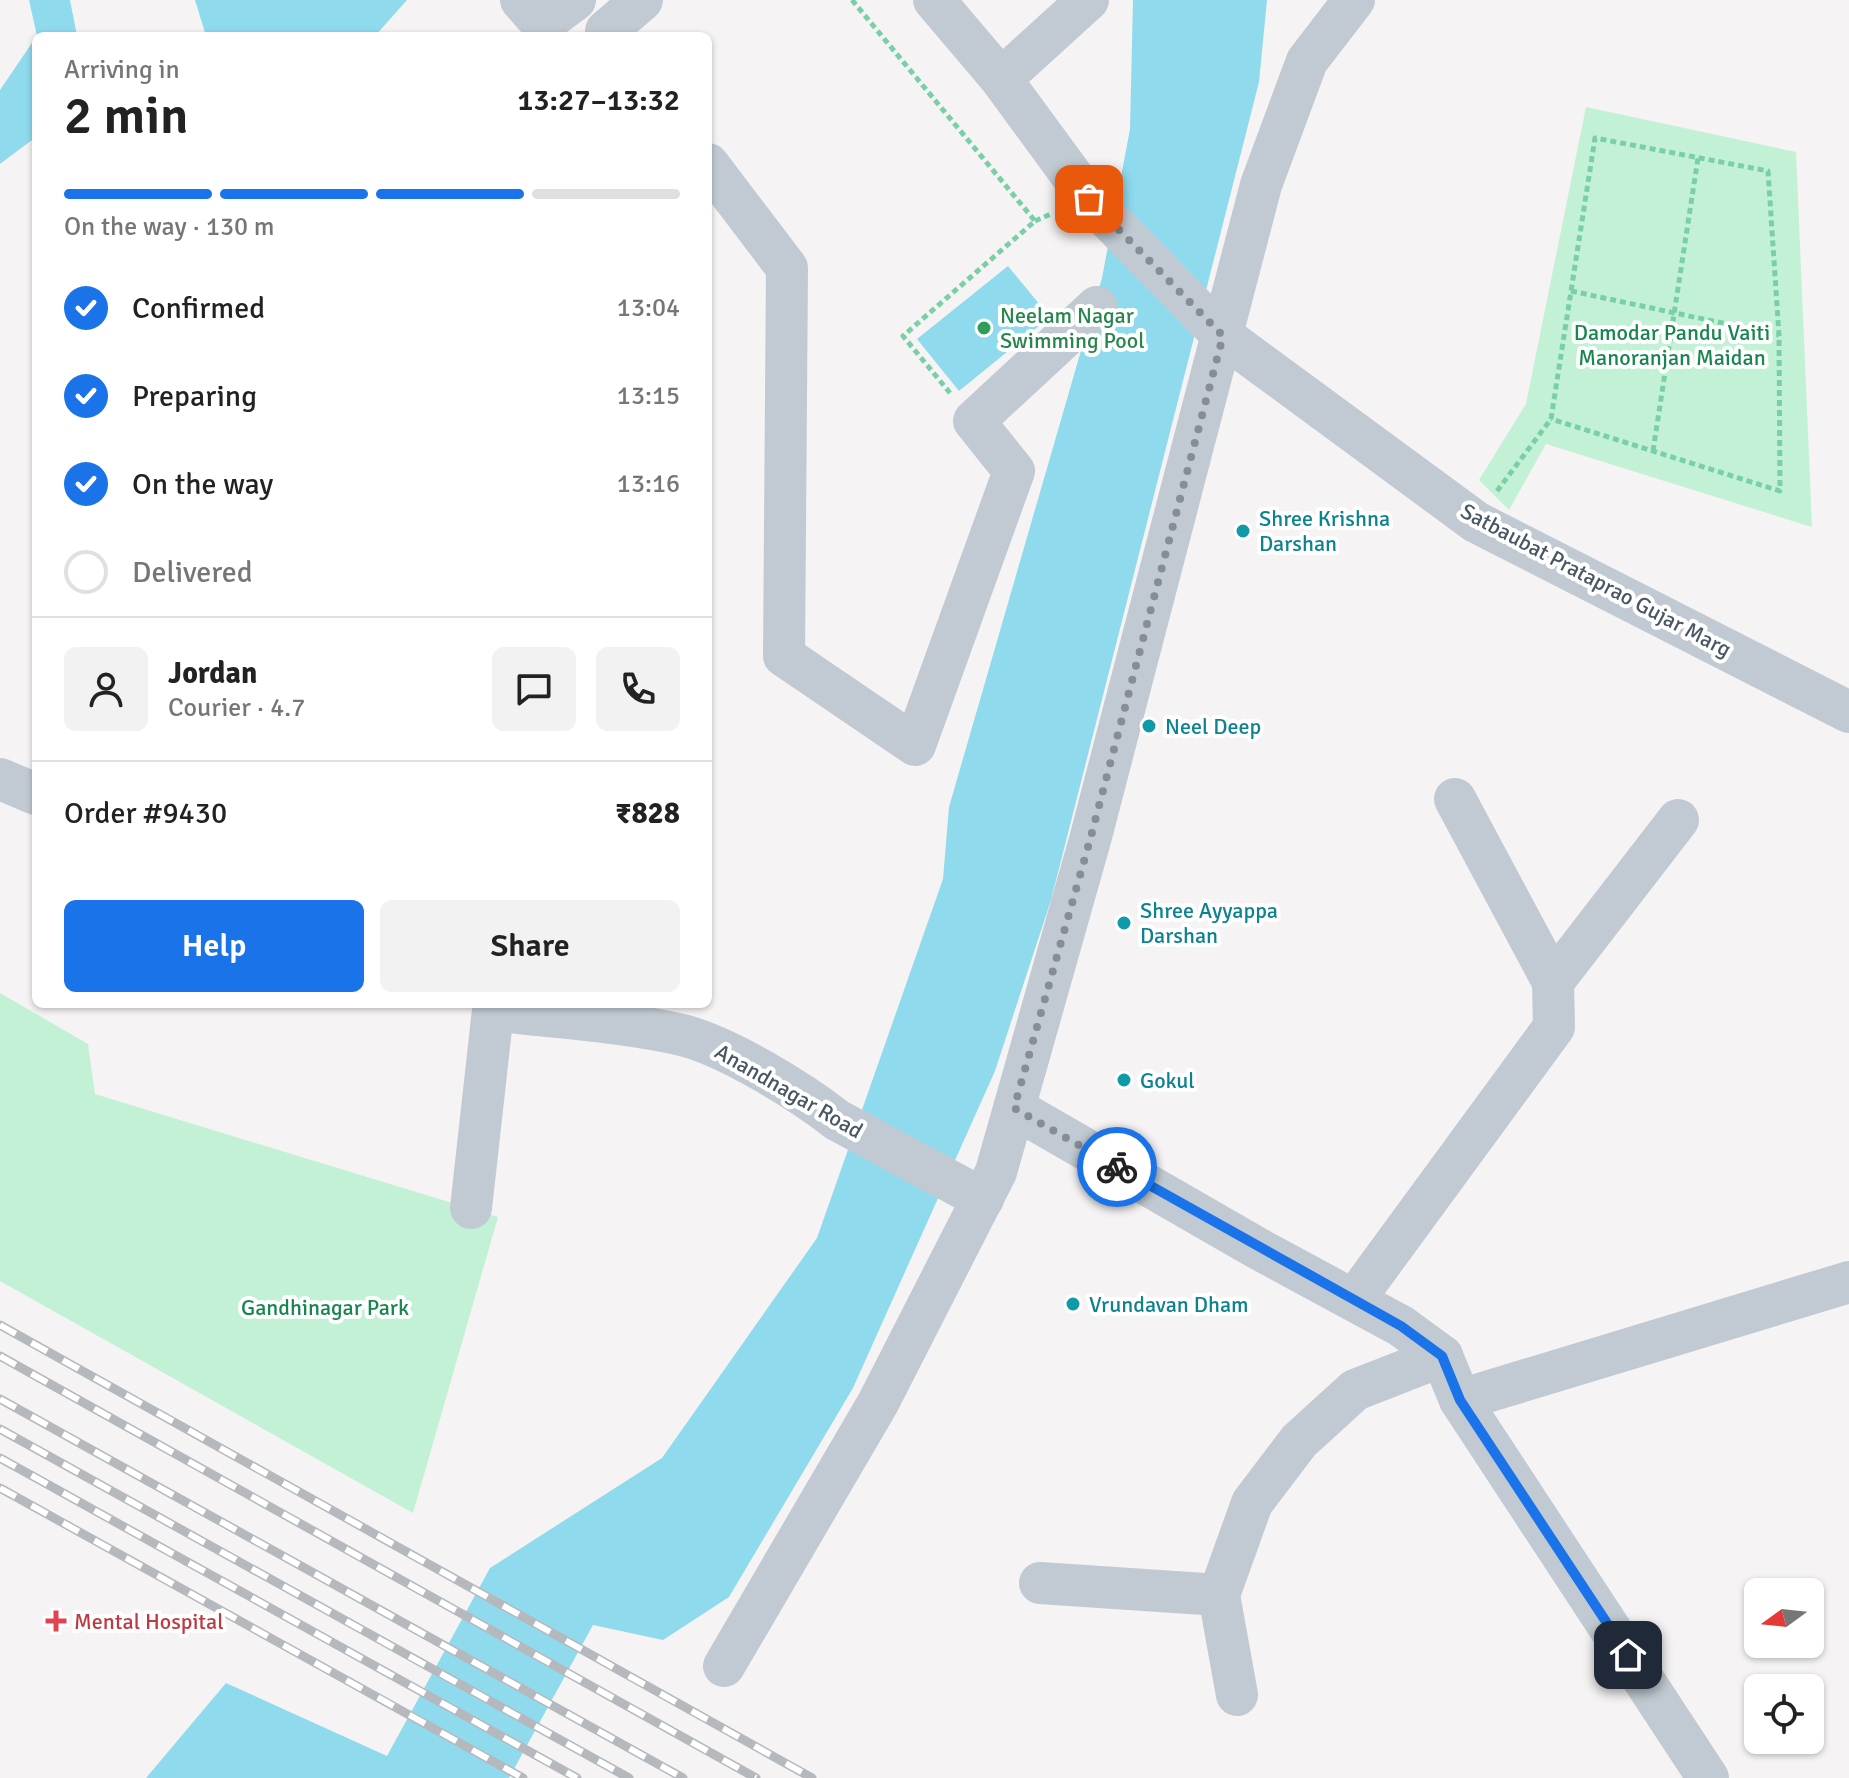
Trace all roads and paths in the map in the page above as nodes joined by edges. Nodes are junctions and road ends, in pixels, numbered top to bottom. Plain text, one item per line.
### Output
1 (521, 0) edge
2 (575, 0) edge
3 (642, 0) edge
4 (852, 0) edge
5 (934, 0) edge
6 (1088, 0) edge
7 (1354, 0) edge
8 (607, 32) edge
9 (1001, 79) junction
10 (1698, 158) junction
11 (712, 169) edge
12 (1571, 291) junction
13 (1097, 307) dead end
14 (1674, 313) junction
15 (1212, 325) junction
16 (1779, 335) junction
17 (1551, 419) junction
18 (974, 421) junction
19 (1653, 451) junction
20 (1476, 522) junction
21 (1849, 712) edge
22 (0, 779) edge
23 (32, 792) edge
24 (1455, 799) dead end
25 (1678, 820) dead end
26 (1553, 982) junction
27 (493, 1008) edge
28 (500, 1008) edge
29 (1014, 1108) junction
30 (973, 1178) junction
31 (471, 1208) dead end
32 (1849, 1282) edge
33 (1354, 1300) junction
34 (1442, 1356) junction
35 (1460, 1400) junction
36 (1040, 1583) dead end
37 (1219, 1595) junction
38 (724, 1666) dead end
39 (1237, 1695) dead end
40 (1708, 1778) edge

1 - 2 street
3 - 8 street
4 - 18 path
5 - 9 street, Satbaubat Prataprao Gujar Marg
6 - 9 street
7 - 15 street
9 - 15 street, Satbaubat Prataprao Gujar Marg
10 - 12 path
10 - 14 path
10 - 16 path
11 - 18 street
12 - 14 path
12 - 17 path
13 - 18 street
14 - 16 path
14 - 19 path
15 - 20 street, Satbaubat Prataprao Gujar Marg
15 - 29 street
16 - 19 path
17 - 19 path
17 - 20 path
20 - 21 street, Satbaubat Prataprao Gujar Marg
22 - 23 street
24 - 26 street
25 - 26 street
26 - 33 street
27 - 31 street
28 - 30 street, Anandnagar Road
29 - 30 street
29 - 33 street
30 - 38 street
32 - 35 street
33 - 34 street
34 - 35 street
34 - 37 street
35 - 40 street
36 - 37 street
37 - 39 street

